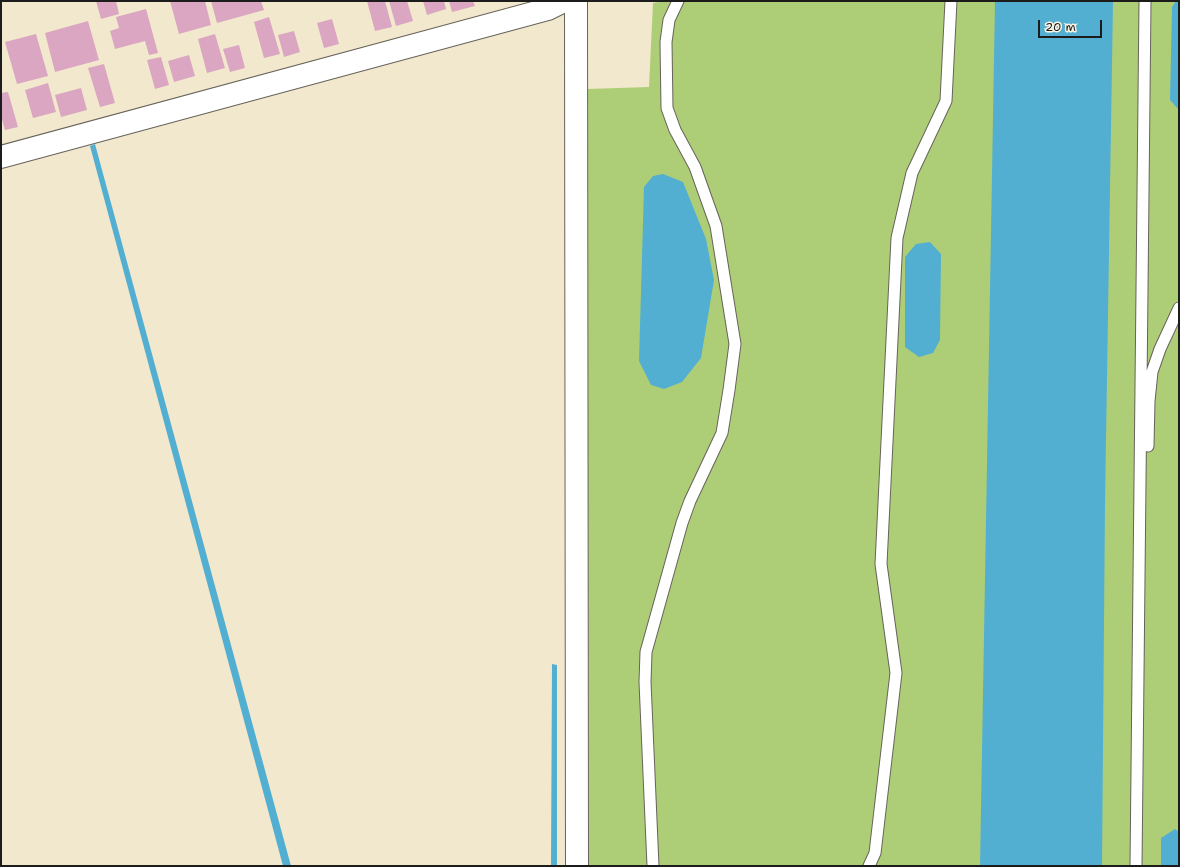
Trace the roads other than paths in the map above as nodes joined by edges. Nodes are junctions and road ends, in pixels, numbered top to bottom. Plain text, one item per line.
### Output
1 (564, 1) edge
2 (576, 1) edge
3 (678, 1) edge
4 (951, 1) edge
5 (1145, 1) edge
6 (1, 157) edge
7 (1179, 308) edge
8 (577, 866) edge
9 (653, 866) edge
10 (869, 866) edge
11 (1136, 866) edge
12 (1143, 866) edge

1 - 6 street
2 - 8 street
3 - 9 lane
4 - 10 lane
5 - 11 lane
7 - 12 lane

